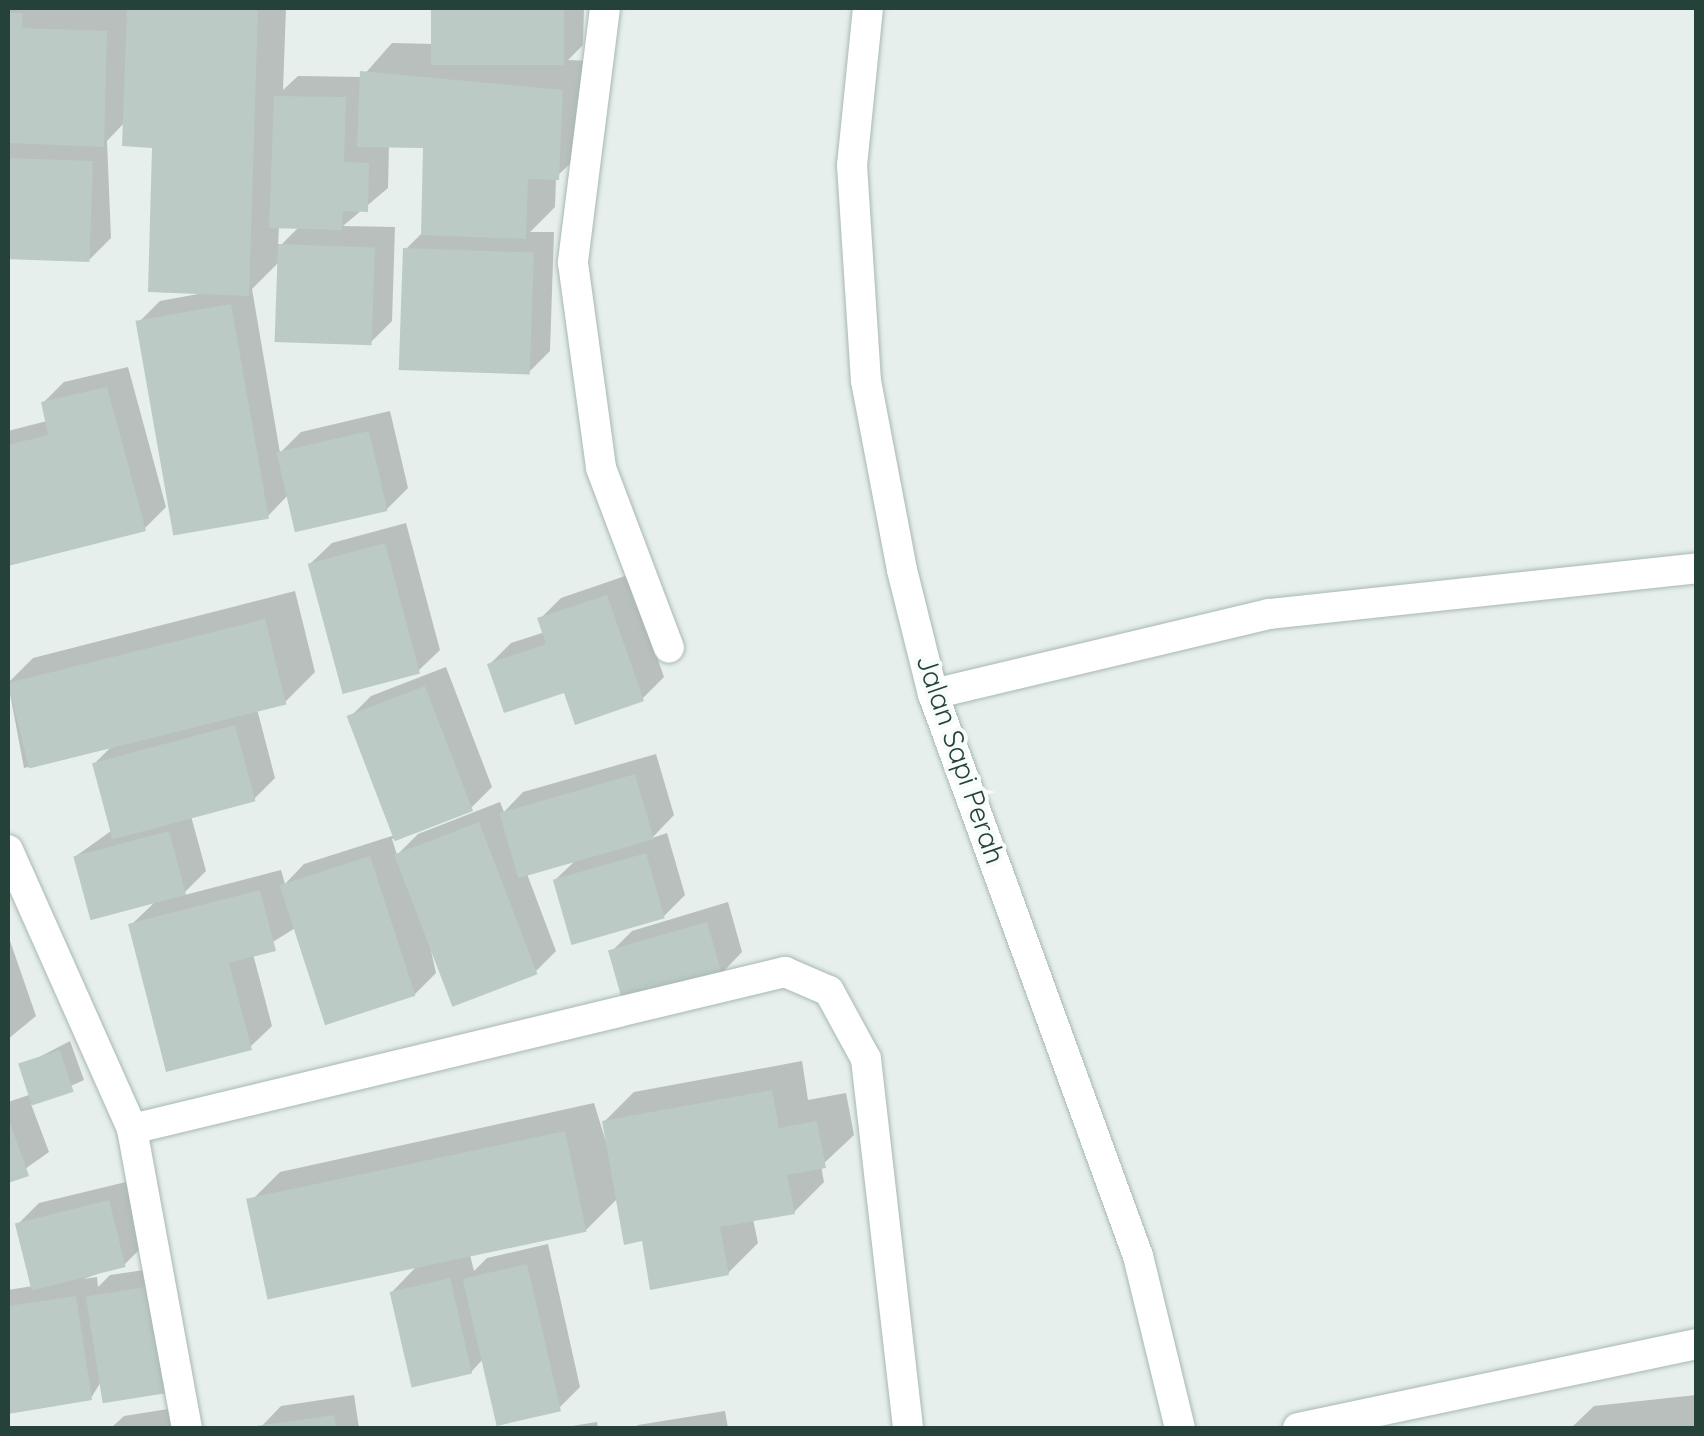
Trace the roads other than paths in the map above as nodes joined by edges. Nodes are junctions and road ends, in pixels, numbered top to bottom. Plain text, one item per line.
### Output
1 (604, 8) edge
2 (868, 8) edge
3 (1696, 568) edge
4 (669, 648) dead end
5 (933, 694) junction
6 (8, 850) edge
7 (132, 1129) junction
8 (1696, 1344) edge
9 (187, 1428) edge
10 (908, 1428) edge
11 (1180, 1428) edge
12 (1298, 1428) edge

1 - 4 street
2 - 5 street, Jalan Sapi Perah
3 - 5 street
5 - 11 street, Jalan Sapi Perah
6 - 7 street
7 - 9 street
7 - 10 street
8 - 12 street

